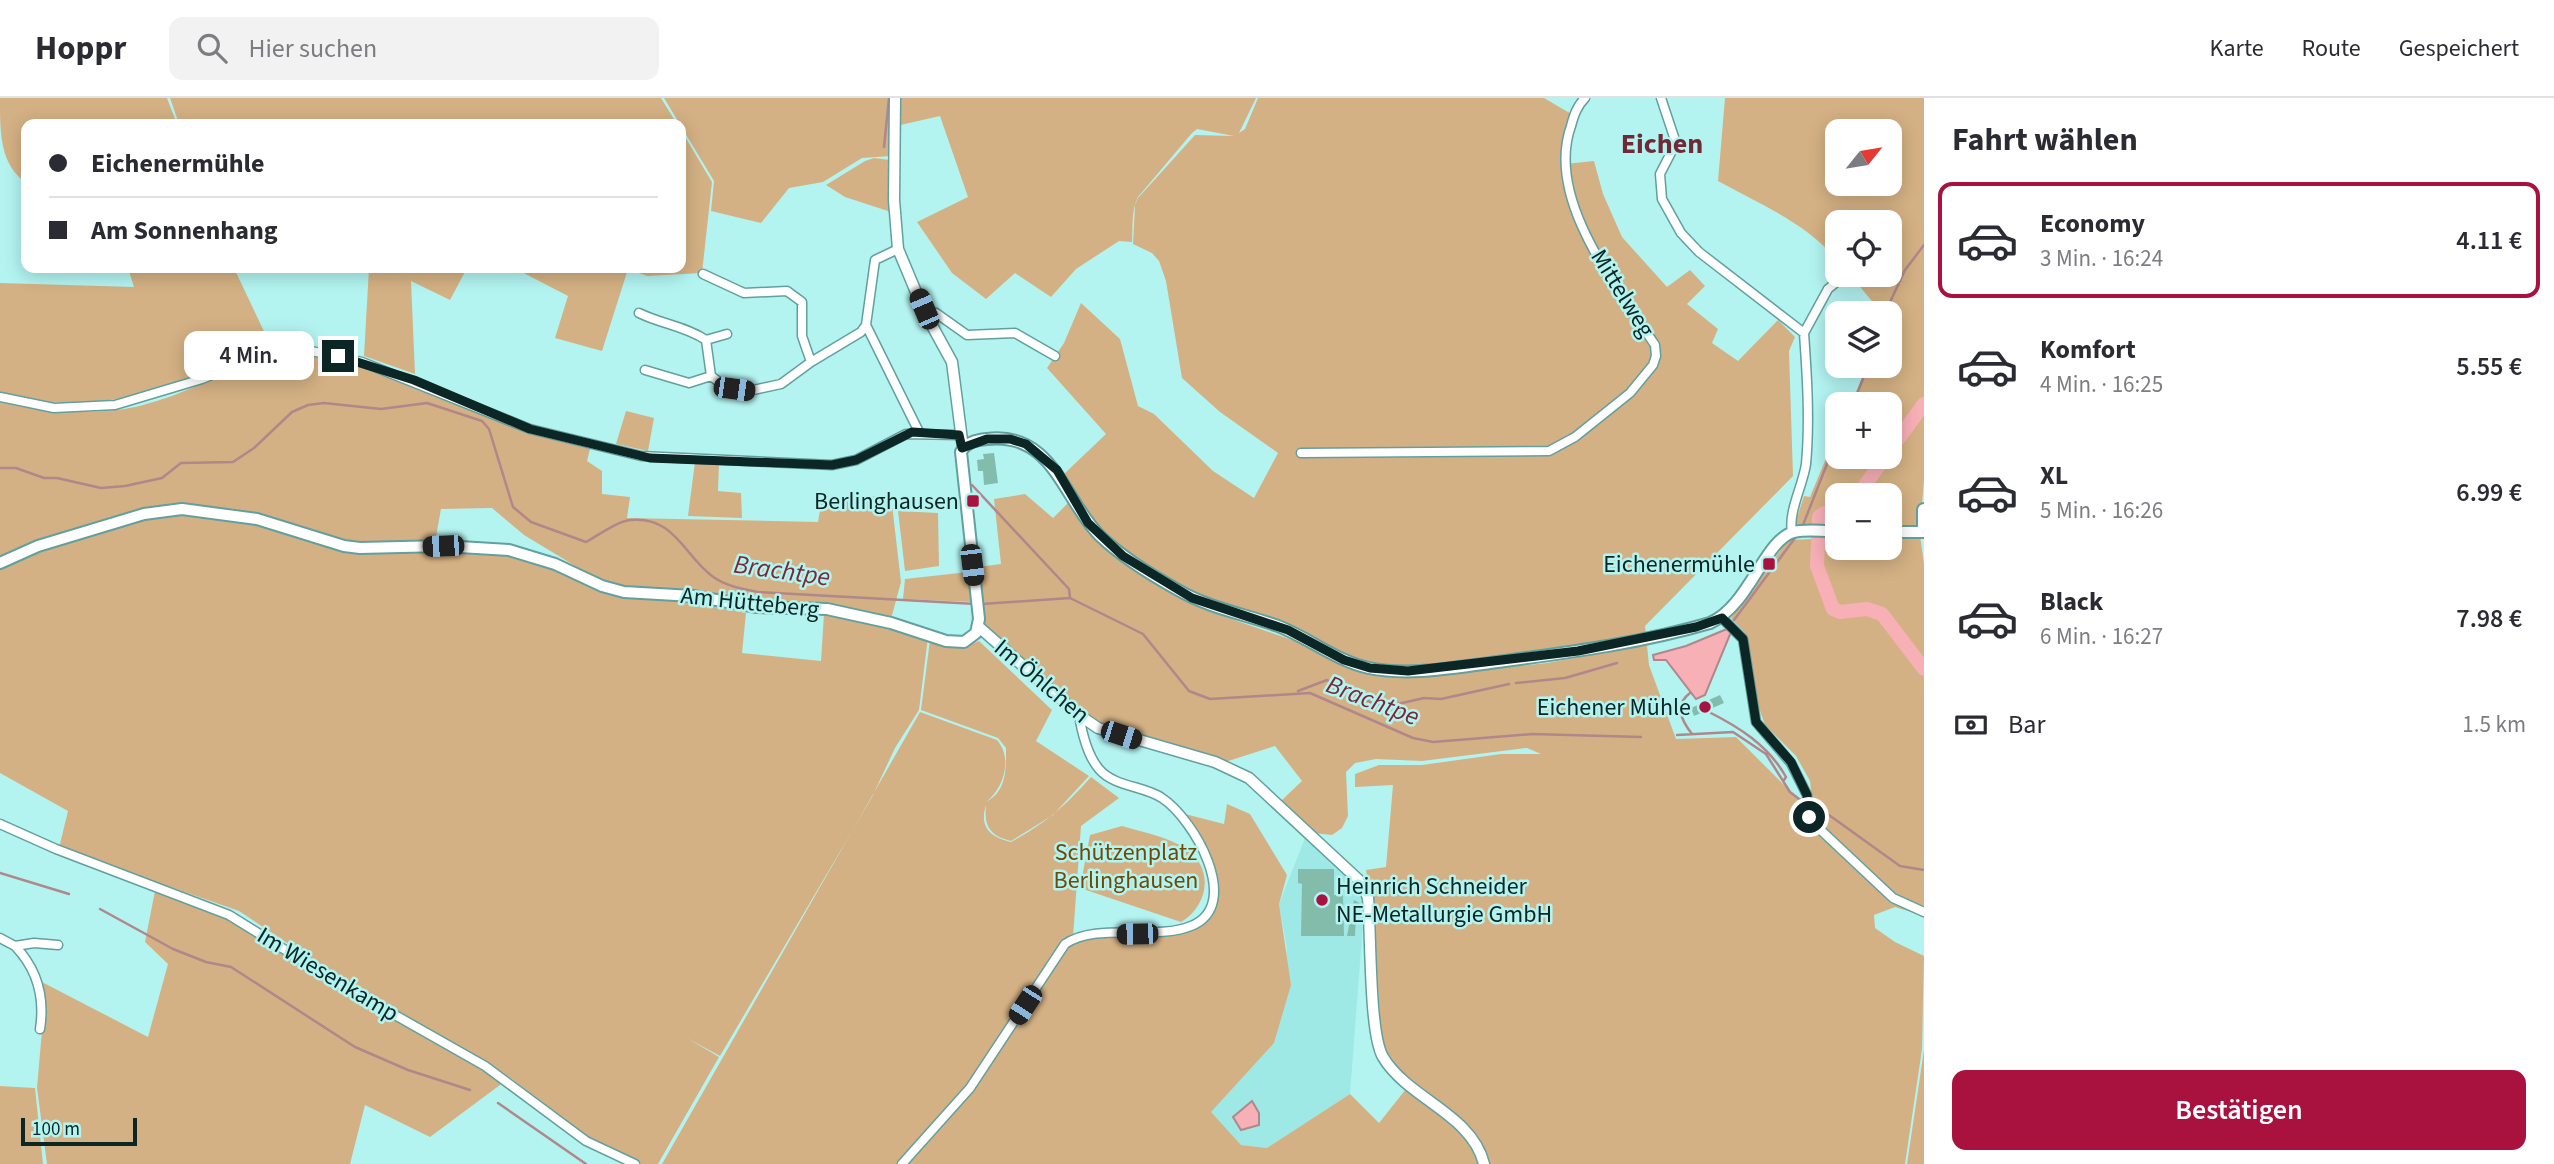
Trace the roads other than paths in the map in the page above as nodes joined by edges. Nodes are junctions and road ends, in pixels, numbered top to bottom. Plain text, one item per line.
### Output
1 (895, 98) edge
2 (1585, 98) edge
3 (1661, 98) edge
4 (898, 249) junction
5 (703, 274) dead end
6 (1830, 287) edge
7 (924, 311) junction
8 (639, 313) dead end
9 (866, 325) junction
10 (1804, 333) junction
11 (727, 334) dead end
12 (706, 341) junction
13 (1055, 356) dead end
14 (811, 362) junction
15 (645, 370) dead end
16 (711, 376) junction
17 (0, 397) edge
18 (919, 432) junction
19 (959, 435) junction
20 (962, 448) junction
21 (1301, 453) dead end
22 (1924, 510) edge
23 (1924, 530) edge
24 (1825, 531) edge
25 (1902, 531) edge
26 (1793, 533) junction
27 (0, 563) edge
28 (1722, 618) junction
29 (979, 622) junction
30 (1079, 715) junction
31 (0, 824) edge
32 (1924, 912) edge
33 (0, 938) edge
34 (15, 946) junction
35 (58, 946) dead end
36 (40, 1029) dead end
37 (635, 1164) edge
38 (902, 1164) edge
39 (1484, 1164) edge

1 - 4 street
2 - 21 street, Mittelweg
3 - 10 street
4 - 7 street
4 - 9 street
5 - 14 street
6 - 10 street
7 - 13 street
7 - 19 street
8 - 12 street
9 - 14 street
9 - 18 street
10 - 26 street
11 - 12 street
12 - 16 street
14 - 16 street
15 - 16 street
17 - 18 street
18 - 19 street
19 - 20 street
20 - 28 main road
20 - 29 main road
22 - 23 main road
23 - 25 main road
24 - 26 main road
26 - 28 main road
27 - 29 main road, Am Hütteberg
28 - 32 street
29 - 30 street, Im Öhlchen
30 - 38 street
30 - 39 street, Im Öhlchen
31 - 37 street, Im Wiesenkamp
33 - 34 street
34 - 35 street
34 - 36 street

